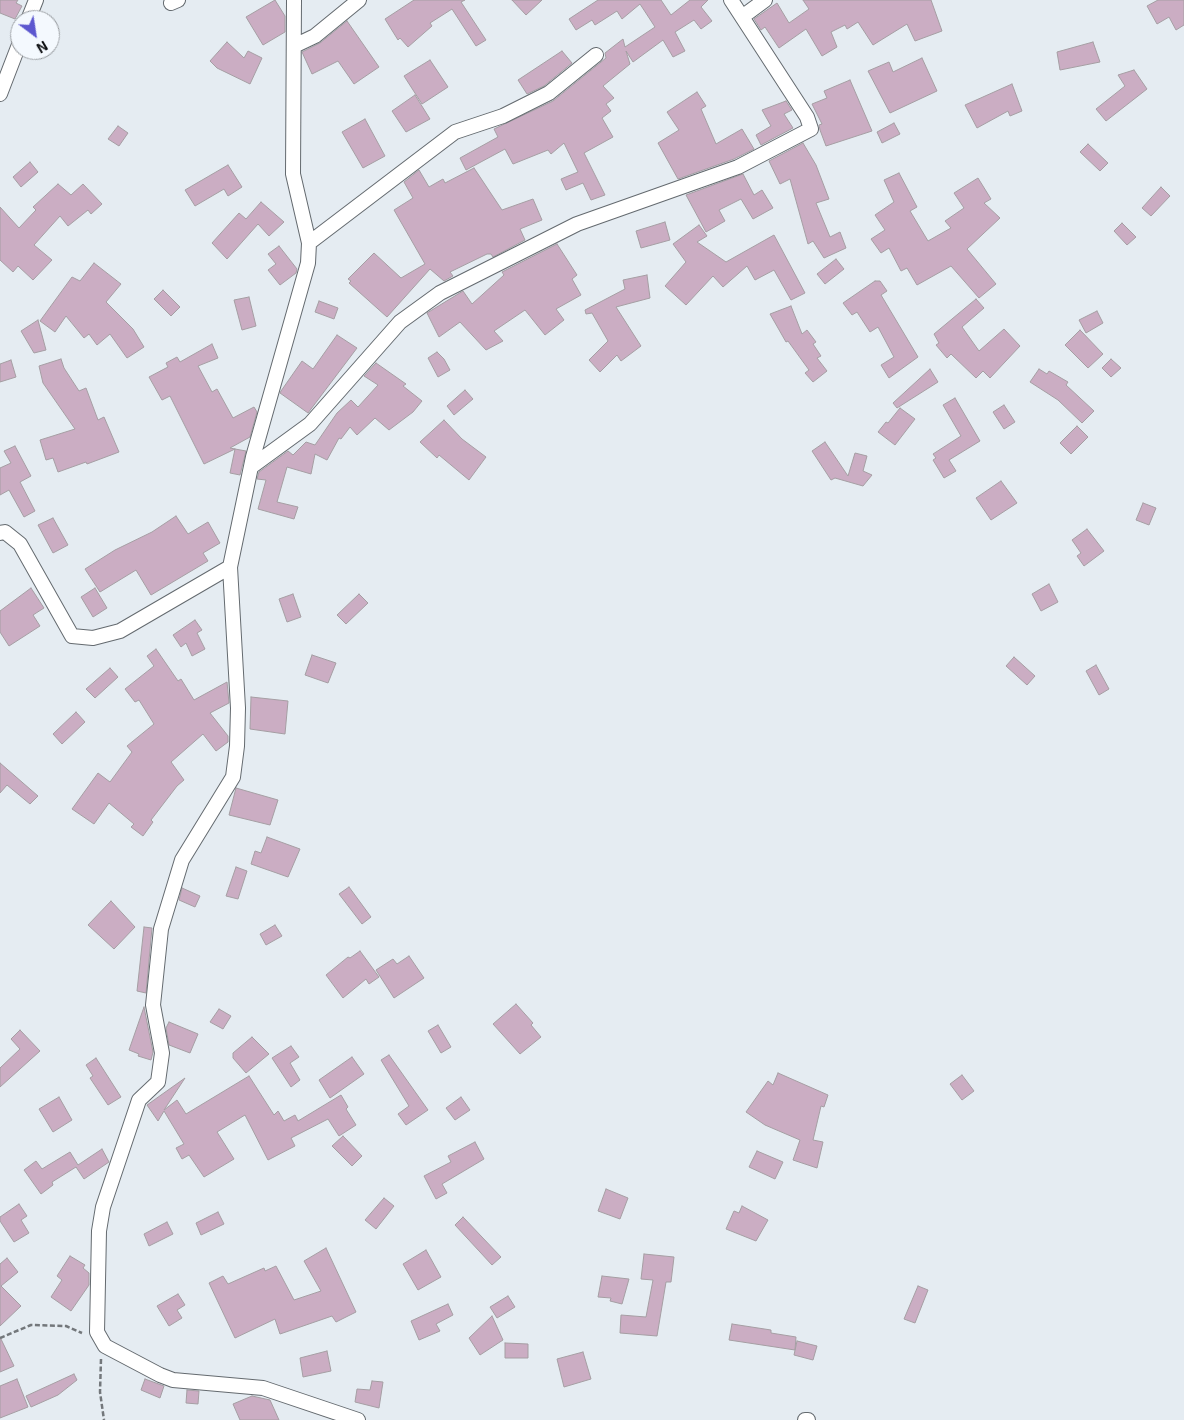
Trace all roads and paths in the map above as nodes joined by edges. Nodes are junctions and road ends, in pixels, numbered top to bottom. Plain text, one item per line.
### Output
1 (294, 0) edge
2 (359, 0) edge
3 (731, 0) edge
4 (765, 0) edge
5 (742, 17) junction
6 (294, 46) junction
7 (596, 55) dead end
8 (13, 60) edge
9 (0, 94) edge
10 (309, 243) junction
11 (251, 467) junction
12 (0, 533) edge
13 (230, 567) junction
14 (0, 1338) edge
15 (101, 1342) junction
16 (104, 1420) edge
17 (358, 1420) edge

1 - 6 street
2 - 6 street
3 - 5 street
4 - 5 street
5 - 11 street
6 - 10 street
7 - 10 street
8 - 9 street
10 - 11 street
11 - 13 street
12 - 13 street
13 - 15 street
14 - 15 path
15 - 16 path
15 - 17 street

